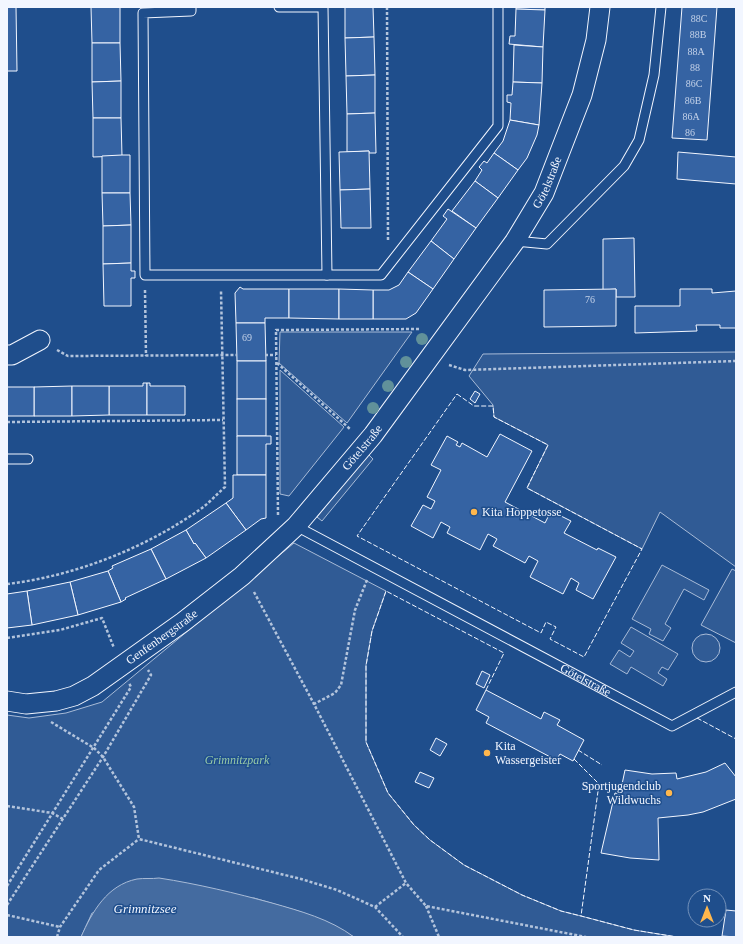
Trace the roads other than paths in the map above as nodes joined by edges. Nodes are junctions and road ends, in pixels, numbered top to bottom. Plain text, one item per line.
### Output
1 (191, 7) edge
2 (279, 7) edge
3 (498, 7) edge
4 (600, 7) edge
5 (661, 7) edge
6 (515, 241) junction
7 (327, 275) junction
8 (40, 340) road end
9 (7, 355) edge
10 (7, 459) edge
11 (28, 459) dead end
12 (296, 526) junction
13 (736, 692) edge
14 (7, 701) edge

1 - 7 lane
2 - 7 lane
3 - 7 lane
4 - 6 street, Götelstraße
5 - 6 lane
6 - 12 street, Götelstraße
8 - 9 street
10 - 11 lane
12 - 13 lane, Götelstraße
12 - 14 street, Genfenbergstraße

